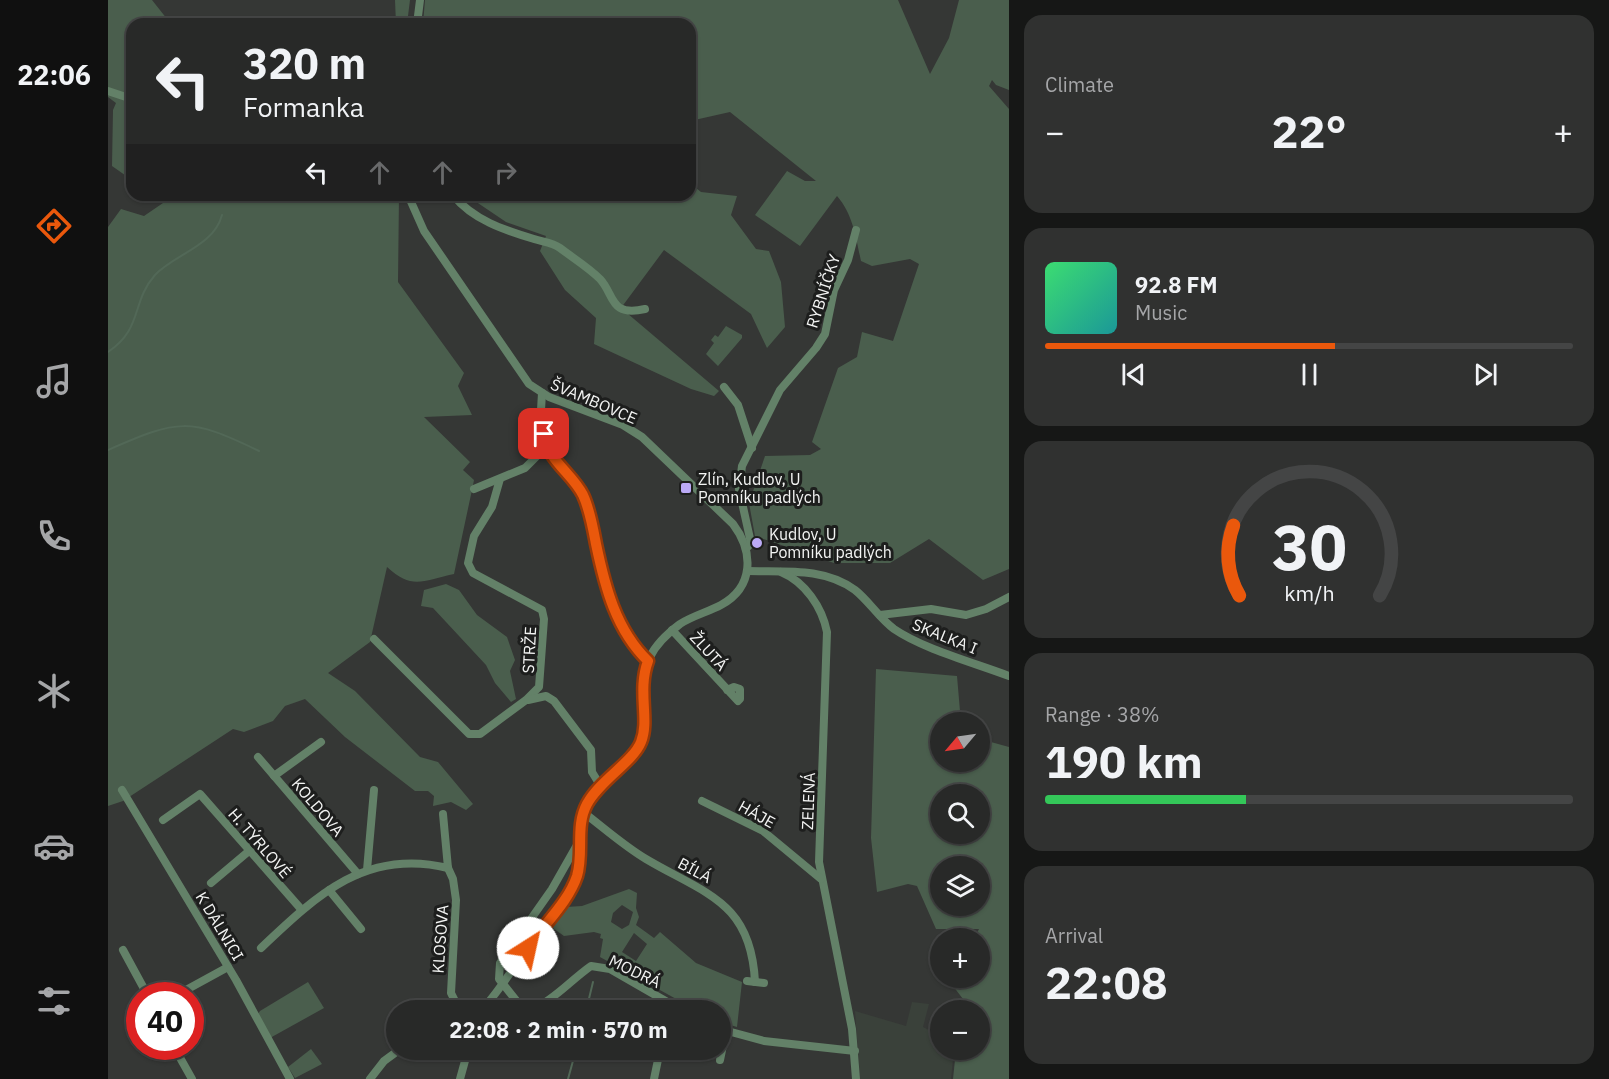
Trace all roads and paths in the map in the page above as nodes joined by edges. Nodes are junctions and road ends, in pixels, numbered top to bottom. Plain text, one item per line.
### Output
1 (420, 0) edge
2 (418, 18) edge
3 (108, 91) edge
4 (126, 97) edge
5 (410, 201) edge
6 (459, 201) edge
7 (856, 230) dead end
8 (645, 309) dead end
9 (724, 387) dead end
10 (542, 393) junction
11 (546, 447) junction
12 (752, 447) junction
13 (500, 479) junction
14 (474, 489) dead end
15 (746, 549) junction
16 (748, 571) junction
17 (781, 572) junction
18 (1009, 597) edge
19 (880, 615) junction
20 (672, 630) junction
21 (374, 639) dead end
22 (648, 661) junction
23 (1009, 676) edge
24 (727, 690) dead end
25 (526, 700) junction
26 (321, 742) dead end
27 (258, 757) dead end
28 (274, 776) junction
29 (600, 785) junction
30 (122, 790) dead end
31 (374, 790) dead end
32 (702, 801) dead end
33 (583, 812) junction
34 (443, 814) dead end
35 (163, 820) dead end
36 (582, 837) junction
37 (249, 851) junction
38 (448, 868) junction
39 (367, 870) junction
40 (358, 874) junction
41 (821, 879) junction
42 (210, 883) dead end
43 (329, 890) junction
44 (301, 909) junction
45 (361, 929) dead end
46 (261, 948) dead end
47 (123, 950) dead end
48 (228, 967) junction
49 (140, 982) edge
50 (201, 982) edge
51 (755, 982) dead end
52 (503, 986) junction
53 (454, 1000) edge
54 (491, 1000) edge
55 (515, 1000) edge
56 (552, 1000) edge
57 (659, 1000) edge
58 (731, 1032) edge
59 (855, 1051) junction
60 (181, 1060) edge
61 (386, 1060) edge
62 (465, 1060) edge
63 (658, 1060) edge
64 (192, 1079) edge
65 (290, 1079) edge
66 (370, 1079) edge
67 (460, 1079) edge
68 (654, 1079) edge
69 (856, 1079) edge

1 - 2 street
3 - 4 street
5 - 10 street, ŠVAMBOVCE
6 - 8 street
7 - 12 street, RYBNÍČKY
9 - 12 street
10 - 11 street
10 - 15 street, ŠVAMBOVCE
11 - 13 street
11 - 22 street
12 - 15 street, RYBNÍČKY
13 - 14 street
13 - 25 street, STRŽE
15 - 16 street
16 - 17 street
16 - 20 street
17 - 19 street, SKALKA I
17 - 41 street, ZELENÁ
18 - 19 street
19 - 23 street, SKALKA I
20 - 22 street
20 - 24 street, ŽLUTÁ
21 - 25 street, STRŽE
22 - 29 street
25 - 29 street
26 - 28 street
27 - 28 street, KOLDOVA
28 - 40 street, KOLDOVA
29 - 33 street
30 - 48 street, K DÁLNICI
31 - 39 street
32 - 41 street, HÁJE
33 - 36 street
33 - 51 street, BÍLÁ
34 - 38 street, KLOSOVA
35 - 37 street, H. TÝRLOVÉ
36 - 52 street
36 - 52 street
37 - 42 street
37 - 44 street, H. TÝRLOVÉ
38 - 39 street
38 - 53 street, KLOSOVA
39 - 40 street
40 - 43 street
41 - 59 street, ZELENÁ
43 - 44 street
43 - 45 street
44 - 46 street
47 - 49 street
48 - 50 street
48 - 65 street, K DÁLNICI
52 - 54 street
52 - 55 street, MODRÁ
56 - 57 street, MODRÁ
58 - 59 street
59 - 69 street, ZELENÁ
60 - 64 street
61 - 66 street
62 - 67 street
63 - 68 street

